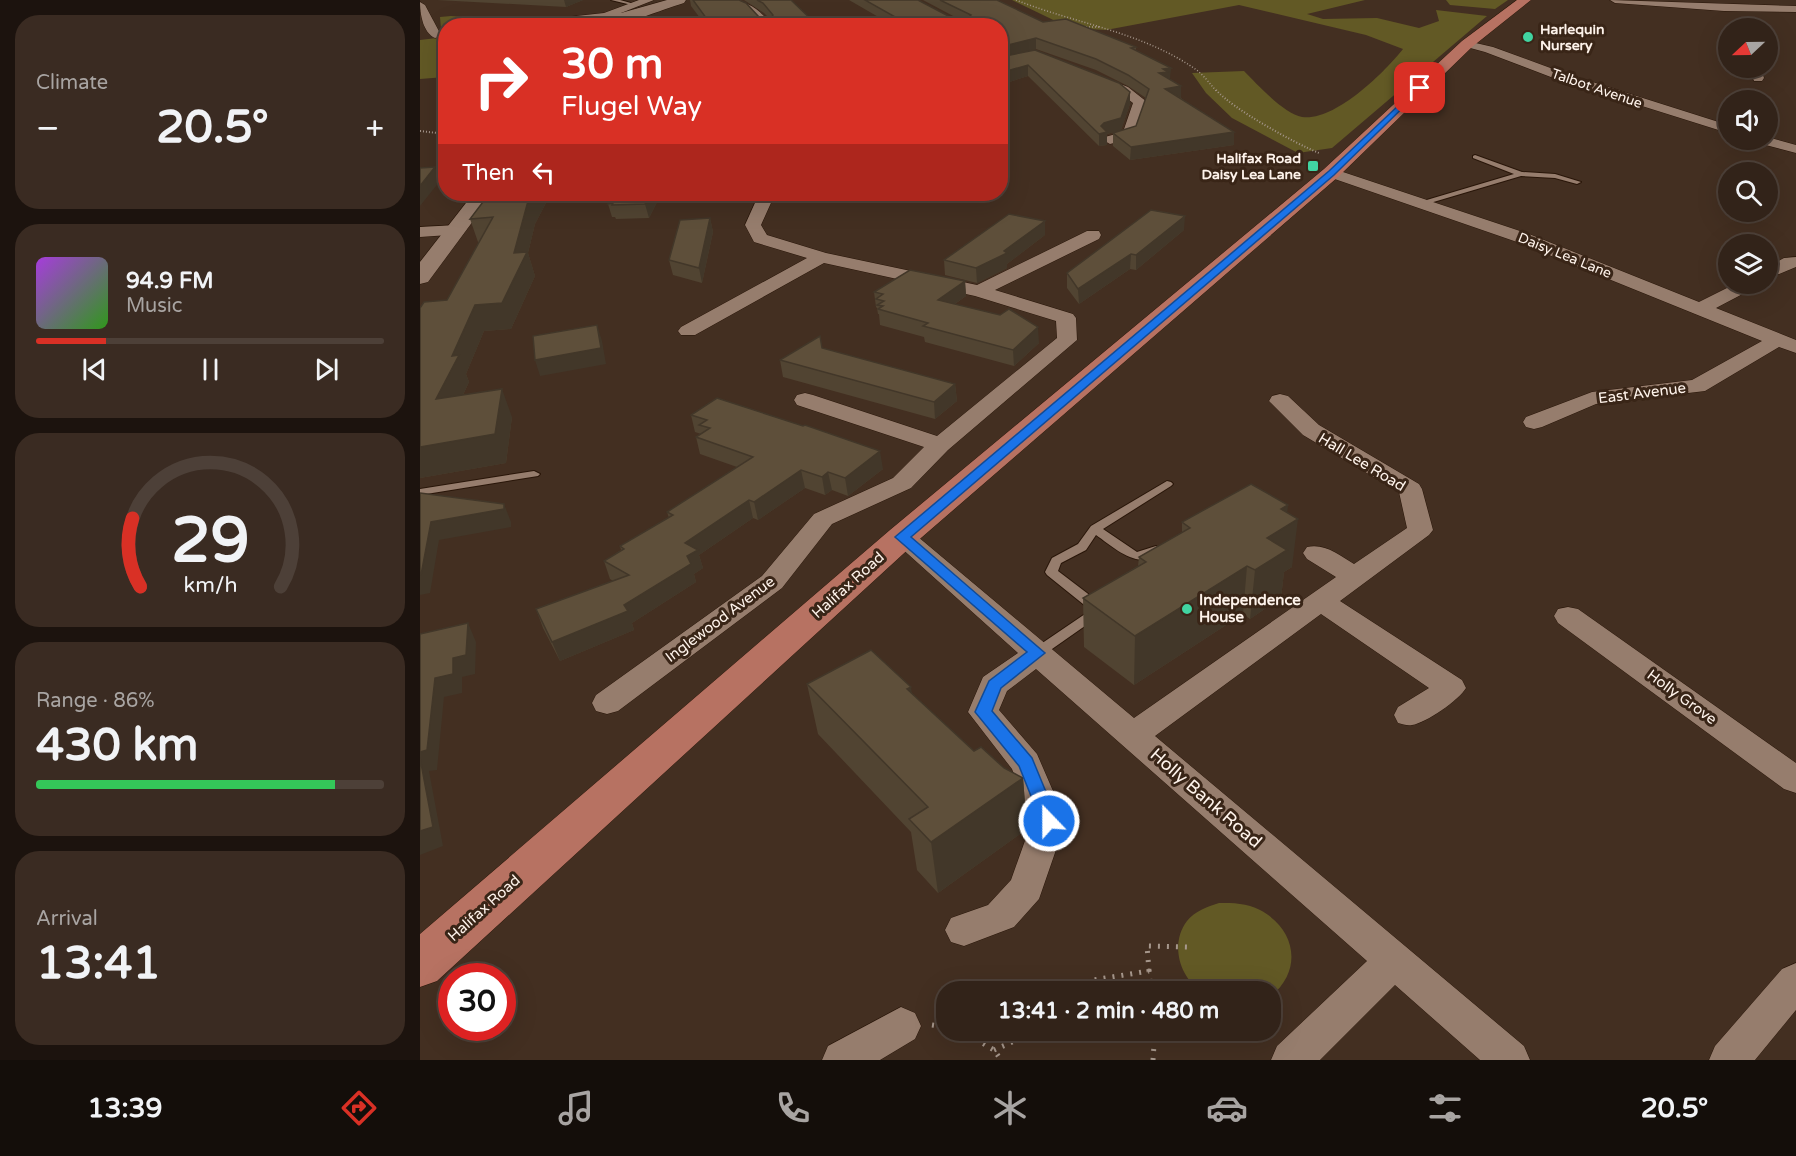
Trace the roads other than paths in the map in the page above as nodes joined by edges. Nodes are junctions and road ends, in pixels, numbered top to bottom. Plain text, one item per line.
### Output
1 (613, 0) edge
2 (649, 0) edge
3 (680, 0) edge
4 (731, 0) edge
5 (1525, 0) edge
6 (1616, 0) edge
7 (423, 3) edge
8 (1746, 4) edge
9 (636, 5) junction
10 (1724, 8) junction
11 (1796, 9) edge
12 (612, 18) edge
13 (617, 18) edge
14 (761, 18) edge
15 (1730, 18) edge
16 (438, 31) edge
17 (438, 35) edge
18 (420, 37) edge
19 (1467, 44) junction
20 (1091, 77) edge
21 (1718, 126) edge
22 (1110, 140) dead end
23 (1778, 144) edge
24 (1796, 149) edge
25 (1475, 157) dead end
26 (1337, 168) junction
27 (1521, 174) junction
28 (1577, 182) dead end
29 (478, 201) edge
30 (764, 201) edge
31 (1423, 204) junction
32 (457, 230) junction
33 (420, 232) edge
34 (1093, 235) dead end
35 (822, 257) junction
36 (1796, 262) edge
37 (1778, 268) edge
38 (420, 277) edge
39 (979, 291) junction
40 (1729, 294) edge
41 (1700, 309) junction
42 (688, 332) dead end
43 (1787, 344) edge
44 (805, 400) dead end
45 (1280, 401) dead end
46 (1533, 422) dead end
47 (940, 445) junction
48 (534, 474) dead end
49 (1167, 484) dead end
50 (420, 492) edge
51 (1095, 529) junction
52 (902, 537) junction
53 (1167, 543) edge
54 (1316, 553) dead end
55 (1356, 577) junction
56 (1321, 601) junction
57 (1568, 616) dead end
58 (1037, 653) junction
59 (607, 703) dead end
60 (1409, 715) dead end
61 (1132, 735) junction
62 (1796, 780) edge
63 (964, 930) dead end
64 (1394, 960) junction
65 (420, 965) edge
66 (1796, 981) edge
67 (901, 1026) dead end
68 (842, 1060) edge
69 (1291, 1060) edge
70 (1510, 1060) edge
71 (1730, 1060) edge

1 - 9 lane
2 - 9 street
3 - 13 street
4 - 14 street
5 - 19 highway, Halifax Road
6 - 10 street
7 - 16 street
8 - 10 street
8 - 11 street
9 - 12 street
10 - 15 street
17 - 18 street
19 - 21 street, Talbot Avenue
19 - 26 highway, Halifax Road
20 - 22 street
23 - 24 street
25 - 27 lane
26 - 31 street, Daisy Lea Lane
26 - 52 highway, Halifax Road
27 - 28 lane
27 - 31 lane
29 - 32 street
30 - 35 street, Inglewood Avenue
31 - 41 street, Daisy Lea Lane
32 - 33 street
32 - 38 street
34 - 39 street
35 - 39 street, Inglewood Avenue
35 - 42 street
36 - 37 street
39 - 47 street, Inglewood Avenue
40 - 41 street
41 - 43 street, Daisy Lea Lane
43 - 46 street, East Avenue
44 - 47 street
45 - 55 street, Hall Lee Road
47 - 59 street, Inglewood Avenue
48 - 50 lane
49 - 51 lane
51 - 53 lane
51 - 58 lane
52 - 58 street, Holly Bank Road
52 - 65 highway, Halifax Road
54 - 55 street
55 - 56 street, Hall Lee Road
56 - 60 street
56 - 61 street, Hall Lee Road
57 - 62 street, Holly Grove
58 - 61 street, Holly Bank Road
58 - 63 street
61 - 64 street, Holly Bank Road
64 - 69 street
64 - 70 street, Holly Bank Road
66 - 71 street
67 - 68 street

